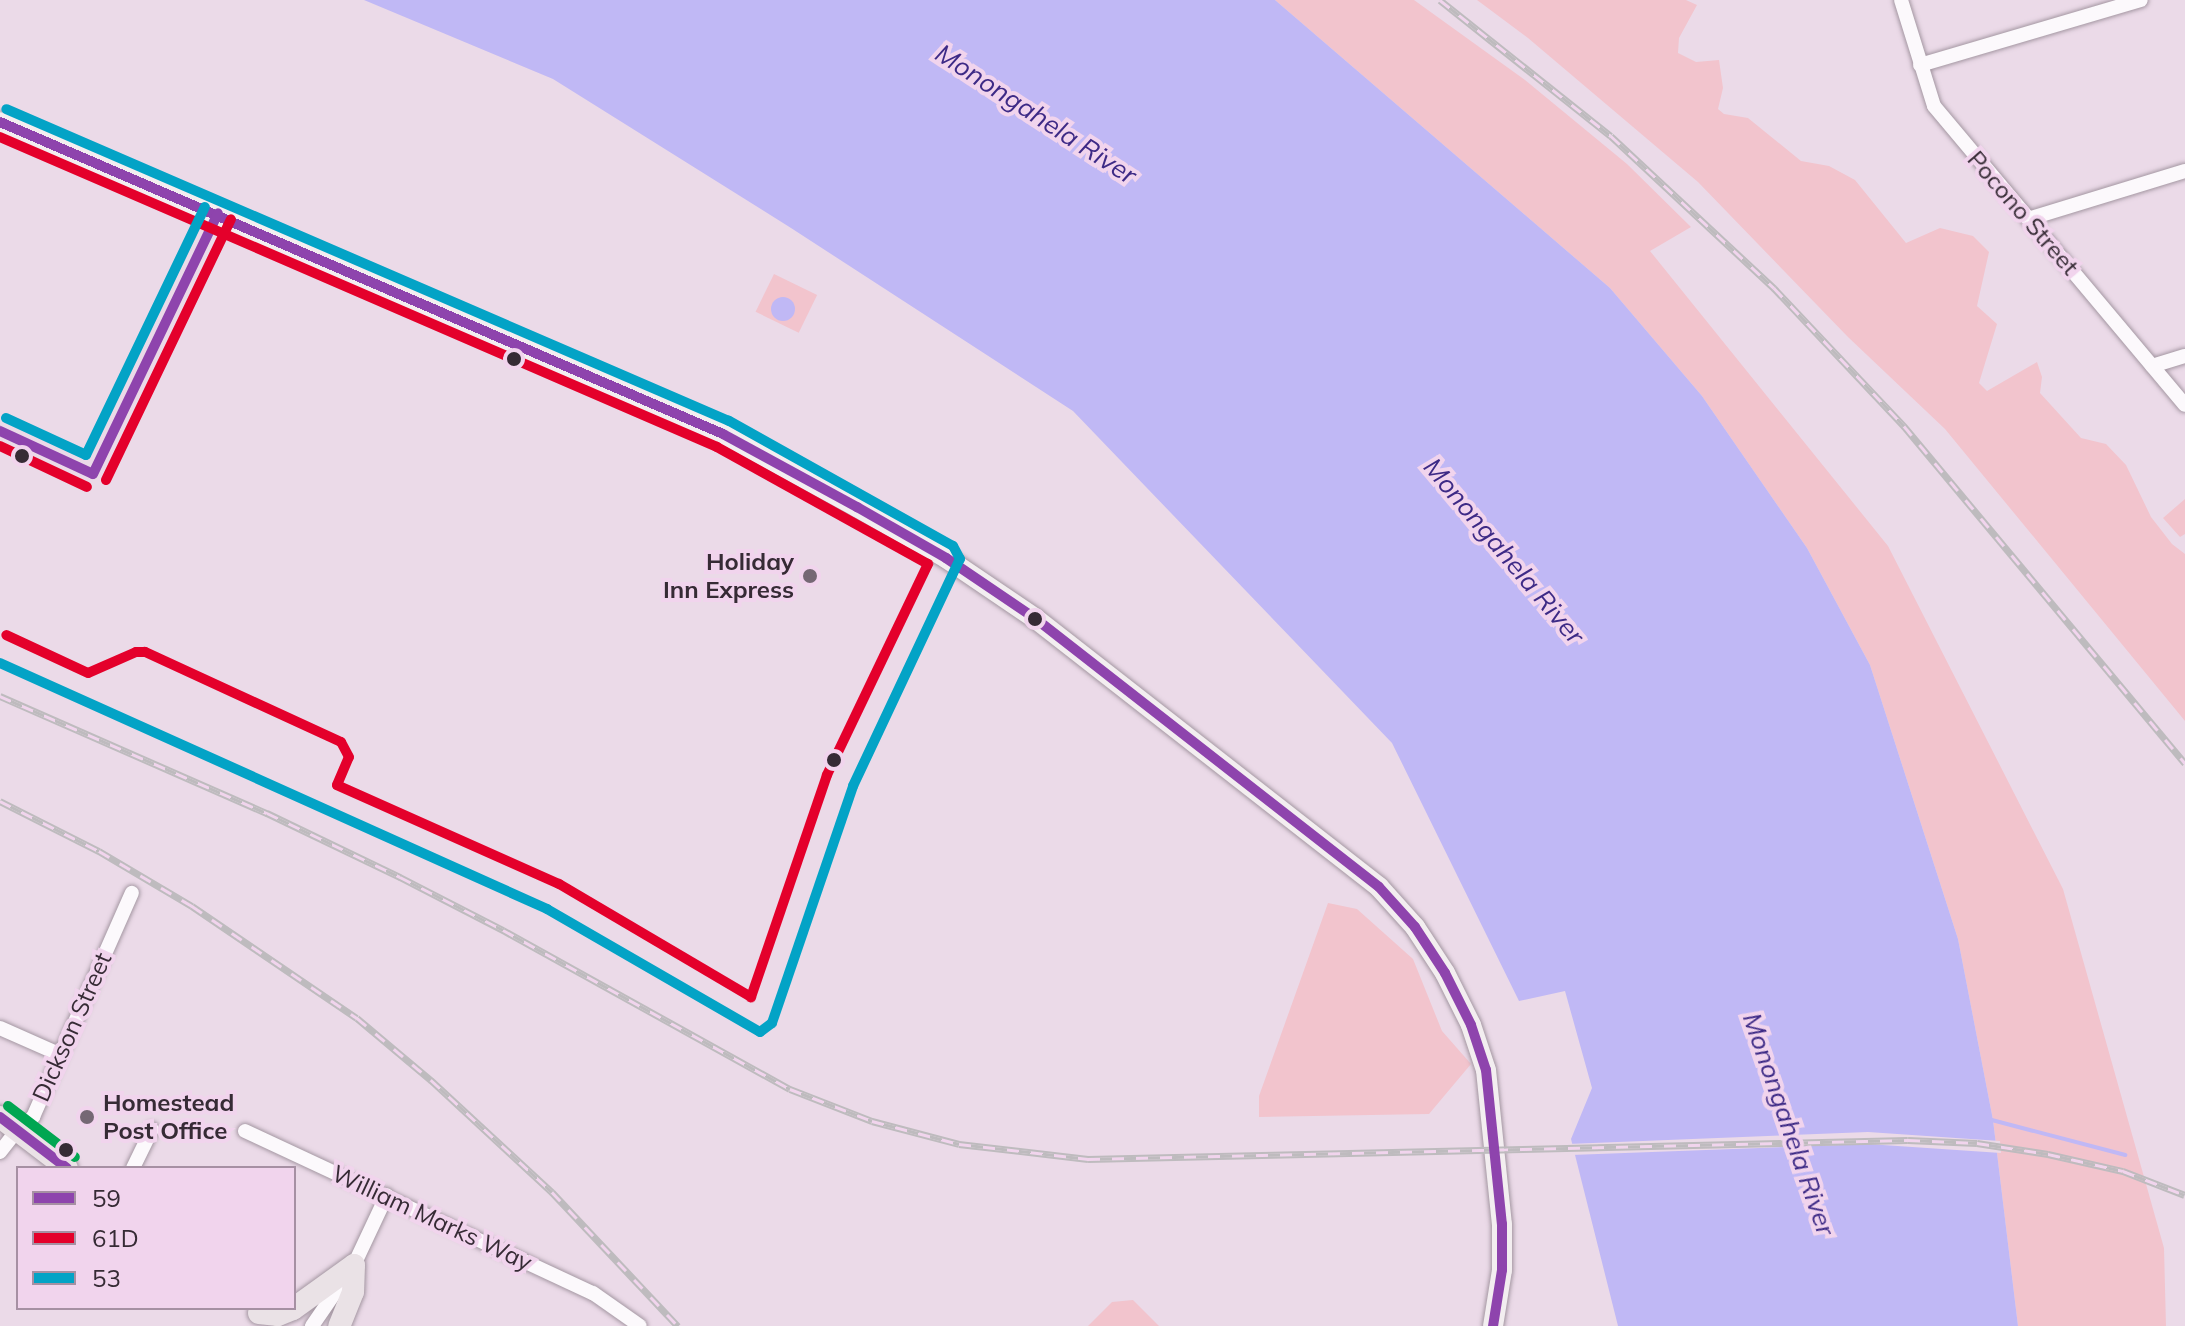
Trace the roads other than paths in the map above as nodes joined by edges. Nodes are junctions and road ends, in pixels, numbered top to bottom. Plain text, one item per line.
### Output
1 (1901, 0) edge
2 (2141, 0) edge
3 (1920, 65) junction
4 (0, 122) edge
5 (2185, 171) edge
6 (2028, 219) junction
7 (2185, 356) edge
8 (2152, 366) junction
9 (2185, 405) edge
10 (132, 893) dead end
11 (0, 1028) edge
12 (59, 1054) junction
13 (8, 1123) edge
14 (152, 1129) dead end
15 (245, 1131) dead end
16 (0, 1152) edge
17 (64, 1166) edge
18 (134, 1166) edge
19 (387, 1195) junction
20 (354, 1265) junction
21 (296, 1307) edge
22 (290, 1310) edge
23 (263, 1316) edge
24 (312, 1326) edge
25 (339, 1326) edge
26 (640, 1326) edge
27 (1493, 1326) edge

1 - 3 street, Pocono Street
2 - 3 street
3 - 6 street, Pocono Street
4 - 27 street
5 - 6 street
6 - 8 street, Pocono Street
7 - 8 street
8 - 9 street, Pocono Street
10 - 12 street, Dickson Street
11 - 12 street
12 - 13 street, Dickson Street
13 - 16 street, Dickson Street
13 - 17 main road
14 - 18 street
15 - 19 street, William Marks Way
19 - 20 street
19 - 26 street, William Marks Way
20 - 21 main road
20 - 24 street
20 - 25 main road
22 - 23 main road

